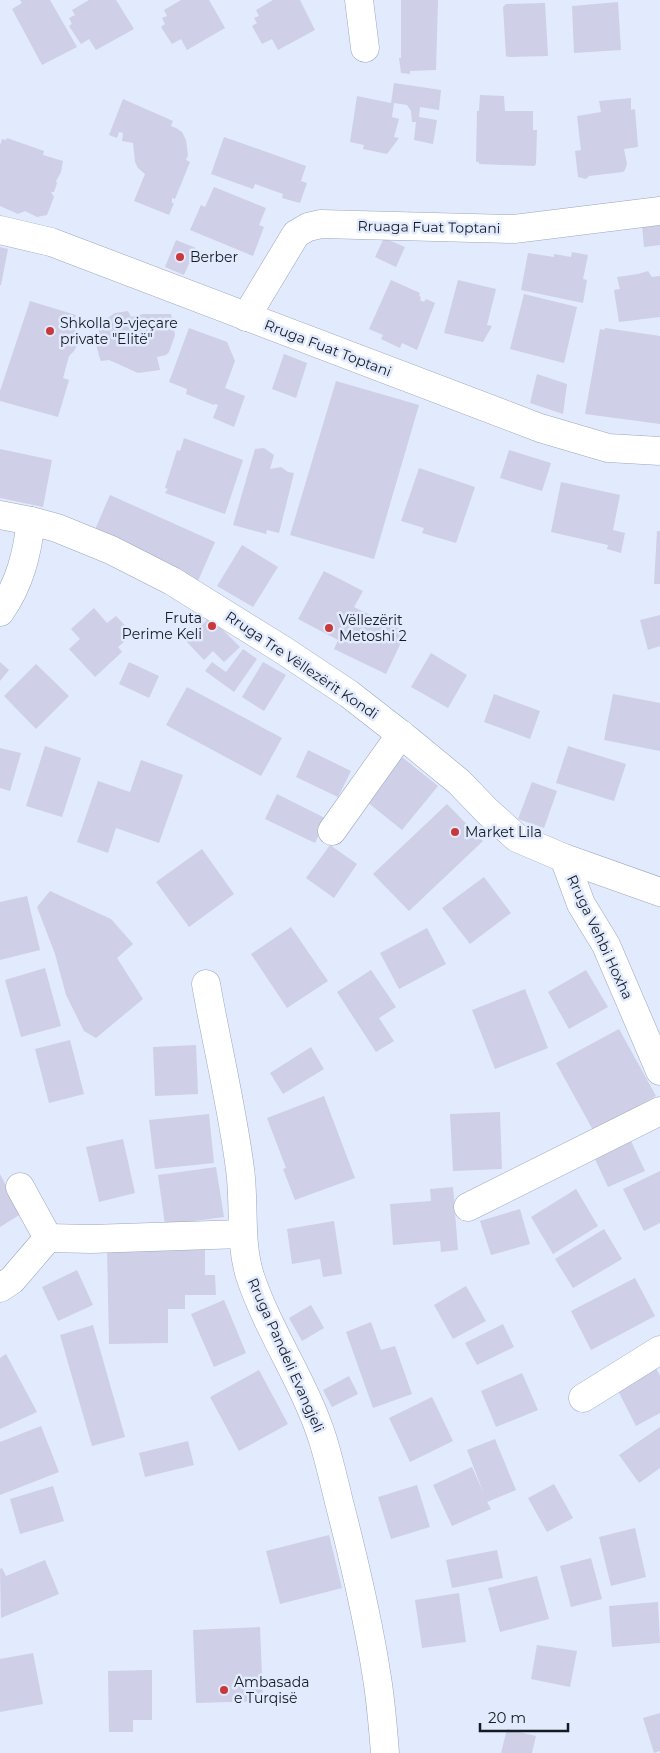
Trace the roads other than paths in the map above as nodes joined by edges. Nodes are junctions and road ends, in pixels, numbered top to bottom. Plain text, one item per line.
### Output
1 (359, 0) edge
2 (365, 48) dead end
3 (660, 211) edge
4 (0, 230) edge
5 (246, 317) junction
6 (660, 451) edge
7 (0, 515) edge
8 (31, 521) junction
9 (0, 612) edge
10 (401, 734) junction
11 (332, 831) dead end
12 (564, 858) junction
13 (660, 892) edge
14 (206, 984) dead end
15 (660, 1071) edge
16 (660, 1111) edge
17 (20, 1187) dead end
18 (468, 1207) dead end
19 (242, 1234) junction
20 (48, 1238) junction
21 (0, 1288) edge
22 (660, 1350) edge
23 (583, 1398) dead end
24 (385, 1753) edge

1 - 2 street
3 - 5 street, Rruaga Fuat Toptani
4 - 5 street, Rruga Fuat Toptani
5 - 6 street, Rruga Fuat Toptani
7 - 8 street, Rruga Tre Vëllezërit Kondi
8 - 9 street
8 - 10 street, Rruga Tre Vëllezërit Kondi
10 - 11 street
10 - 12 street, Rruga Tre Vëllezërit Kondi
12 - 13 street, Rruga Tre Vëllezërit Kondi
12 - 15 street, Rruga Vehbi Hoxha
14 - 19 street, Rruga Pandeli Evangjeli
16 - 18 street
17 - 20 street
19 - 20 street
19 - 24 street, Rruga Pandeli Evangjeli
20 - 21 street
22 - 23 street

